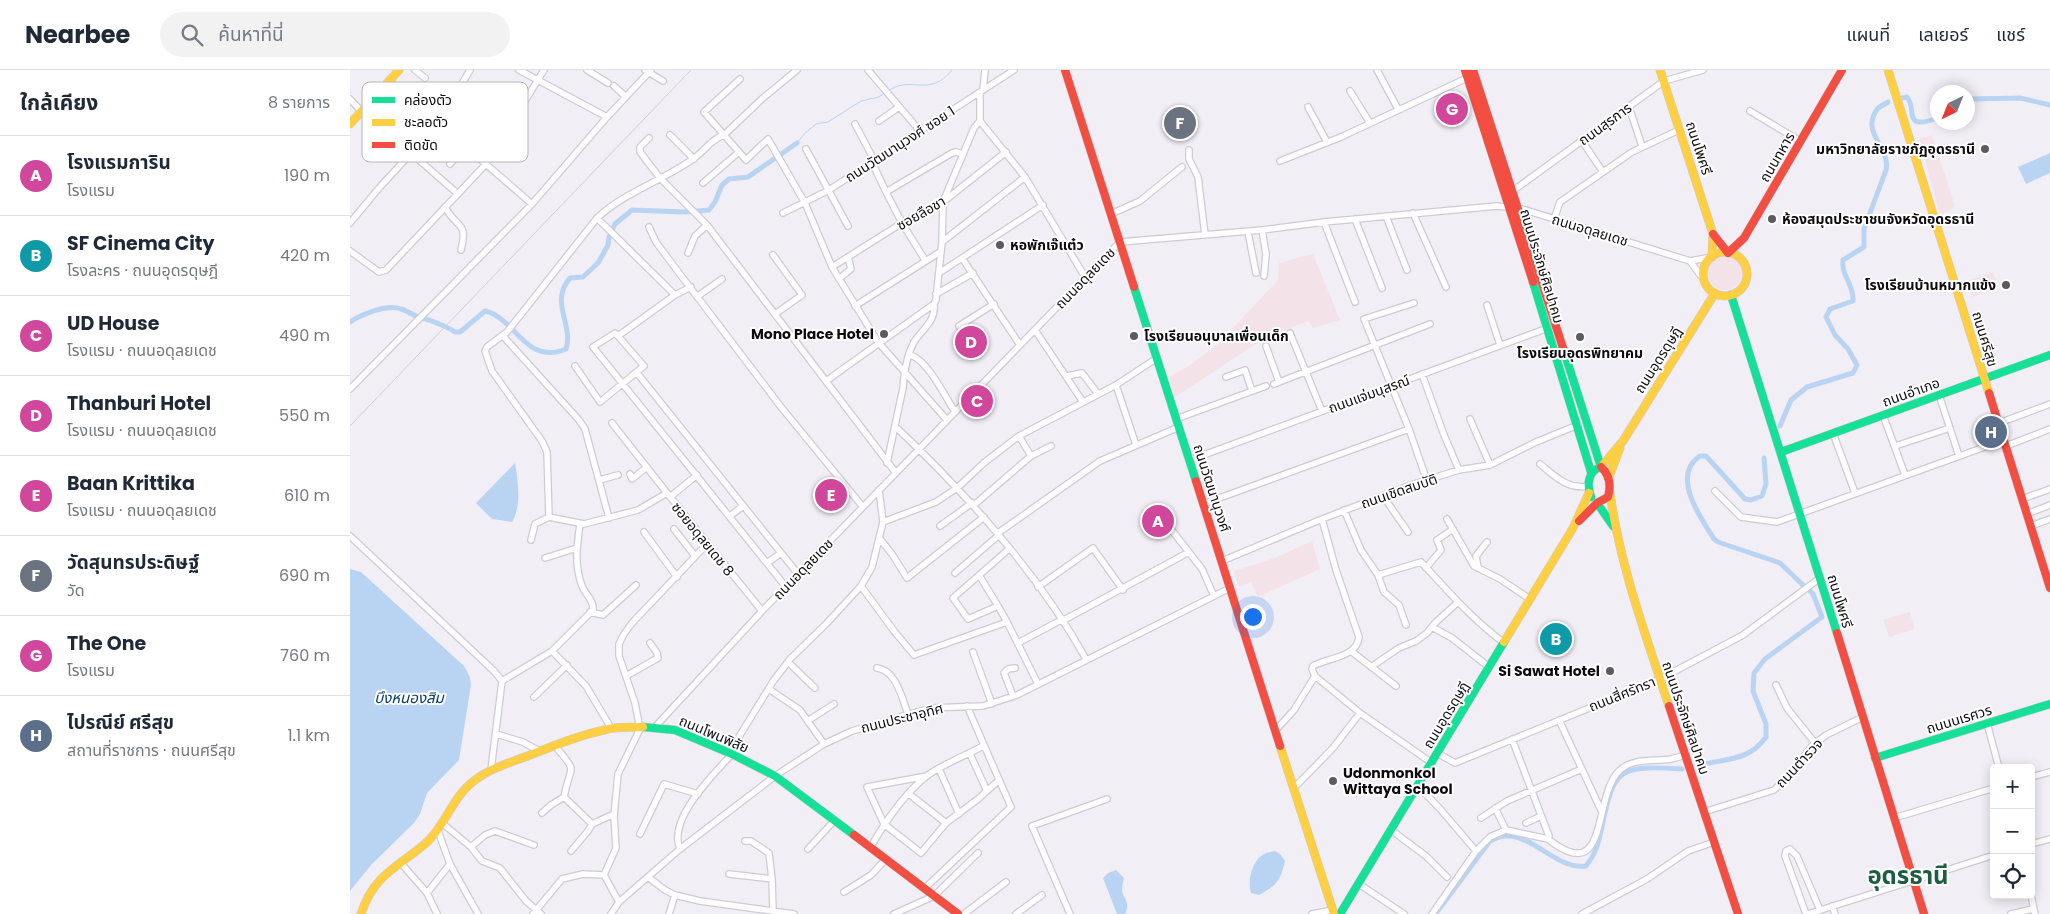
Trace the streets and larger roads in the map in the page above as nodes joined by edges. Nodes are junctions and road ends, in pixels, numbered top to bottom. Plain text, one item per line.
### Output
1 (399, 70) edge
2 (415, 70) edge
3 (470, 70) edge
4 (519, 70) edge
5 (544, 70) edge
6 (587, 70) edge
7 (797, 70) edge
8 (985, 70) edge
9 (1014, 70) edge
10 (1065, 70) edge
11 (1376, 70) edge
12 (1660, 70) edge
13 (1703, 70) edge
14 (1842, 70) edge
15 (1888, 70) edge
16 (872, 71) edge
17 (649, 72) edge
18 (1470, 73) edge
19 (425, 78) dead end
20 (740, 79) dead end
21 (538, 80) junction
22 (390, 81) edge
23 (663, 81) dead end
24 (1664, 81) junction
25 (463, 82) edge
26 (608, 82) dead end
27 (614, 86) dead end
28 (982, 91) junction
29 (1350, 91) dead end
30 (528, 96) edge
31 (626, 97) junction
32 (350, 99) edge
33 (899, 107) junction
34 (1308, 107) dead end
35 (1629, 107) junction
36 (1398, 109) junction
37 (1750, 111) dead end
38 (362, 112) joint
39 (607, 117) junction
40 (878, 121) dead end
41 (980, 121) junction
42 (1370, 123) junction
43 (350, 124) edge
44 (856, 124) dead end
45 (1679, 130) junction
46 (920, 132) junction
47 (670, 135) dead end
48 (724, 136) junction
49 (649, 138) dead end
50 (1582, 140) junction
51 (1328, 142) junction
52 (1800, 142) junction
53 (1642, 146) junction
54 (806, 149) dead end
55 (1189, 150) dead end
56 (739, 152) junction
57 (1006, 152) junction
58 (963, 154) junction
59 (694, 159) junction
60 (873, 161) junction
61 (1280, 161) dead end
62 (403, 162) edge
63 (421, 162) edge
64 (484, 162) edge
65 (486, 164) junction
66 (1182, 167) dead end
67 (1603, 172) junction
68 (1025, 177) junction
69 (660, 178) junction
70 (704, 183) dead end
71 (828, 190) junction
72 (1510, 191) junction
73 (886, 192) junction
74 (458, 194) junction
75 (943, 202) junction
76 (805, 203) junction
77 (532, 204) junction
78 (1044, 205) junction
79 (1510, 206) junction
80 (445, 208) junction
81 (1520, 208) junction
82 (1413, 213) junction
83 (783, 214) dead end
84 (1111, 214) junction
85 (1386, 216) junction
86 (597, 218) junction
87 (1355, 219) junction
88 (1554, 219) junction
89 (1324, 222) junction
90 (350, 223) edge
91 (902, 223) junction
92 (707, 225) junction
93 (649, 226) dead end
94 (848, 226) dead end
95 (1262, 230) junction
96 (1248, 232) junction
97 (1713, 234) junction
98 (1205, 235) junction
99 (1744, 238) junction
100 (942, 242) junction
101 (1120, 242) junction
102 (461, 250) dead end
103 (350, 251) edge
104 (940, 252) junction
105 (688, 253) dead end
106 (1728, 253) junction
107 (773, 255) dead end
108 (1712, 257) junction
109 (848, 258) junction
110 (962, 258) junction
111 (925, 260) junction
112 (1690, 261) junction
113 (1743, 261) junction
114 (832, 267) junction
115 (1407, 270) dead end
116 (939, 273) junction
117 (973, 273) junction
118 (1256, 274) dead end
119 (1264, 276) dead end
120 (1085, 277) junction
121 (722, 279) dead end
122 (839, 279) junction
123 (1704, 280) junction
124 (691, 287) junction
125 (1446, 287) dead end
126 (1382, 288) dead end
127 (1716, 293) junction
128 (936, 294) junction
129 (675, 295) junction
130 (1731, 295) junction
131 (698, 296) junction
132 (1355, 302) dead end
133 (1414, 303) dead end
134 (934, 304) junction
135 (994, 304) junction
136 (1487, 304) dead end
137 (855, 306) junction
138 (774, 314) junction
139 (1555, 322) junction
140 (1430, 324) dead end
141 (960, 326) dead end
142 (1548, 328) junction
143 (1035, 330) junction
144 (1290, 333) dead end
145 (505, 334) junction
146 (618, 336) junction
147 (878, 342) junction
148 (1020, 345) junction
149 (1375, 345) junction
150 (1500, 345) junction
151 (1266, 346) dead end
152 (909, 355) junction
153 (2050, 355) edge
154 (1157, 358) junction
155 (575, 366) dead end
156 (904, 372) junction
157 (1305, 372) junction
158 (637, 373) junction
159 (1422, 374) junction
160 (1067, 376) junction
161 (1226, 376) dead end
162 (1985, 379) junction
163 (826, 381) junction
164 (624, 384) junction
165 (1116, 385) junction
166 (1266, 386) dead end
167 (1391, 386) junction
168 (350, 389) edge
169 (1252, 391) junction
170 (1098, 394) junction
171 (1939, 395) junction
172 (1084, 402) junction
173 (2050, 404) edge
174 (1322, 411) junction
175 (955, 412) junction
176 (1883, 415) junction
177 (1176, 419) junction
178 (1470, 419) dead end
179 (948, 420) junction
180 (612, 423) dead end
181 (1587, 423) junction
182 (1999, 423) junction
183 (1578, 425) junction
184 (1179, 427) junction
185 (1950, 428) junction
186 (898, 429) dead end
187 (2050, 429) edge
188 (1409, 430) junction
189 (1833, 433) junction
190 (1019, 436) junction
191 (1623, 441) junction
192 (2005, 443) junction
193 (1051, 446) dead end
194 (1136, 446) junction
195 (1895, 446) junction
196 (919, 449) junction
197 (1781, 452) junction
198 (1032, 456) junction
199 (1959, 456) junction
200 (1190, 460) junction
201 (888, 463) junction
202 (1540, 464) dead end
203 (1490, 465) junction
204 (647, 467) junction
205 (1601, 467) junction
206 (1459, 470) junction
207 (1591, 472) junction
208 (896, 473) junction
209 (618, 474) dead end
210 (630, 474) dead end
211 (697, 475) junction
212 (1905, 476) junction
213 (1609, 477) junction
214 (599, 480) junction
215 (1427, 481) junction
216 (957, 488) junction
217 (2050, 489) edge
218 (880, 490) junction
219 (1589, 490) junction
220 (1715, 491) dead end
221 (1610, 493) junction
222 (1855, 494) junction
223 (668, 495) junction
224 (1383, 496) junction
225 (2022, 499) junction
226 (1597, 503) junction
227 (973, 504) junction
228 (1203, 504) junction
229 (2050, 505) edge
230 (743, 506) junction
231 (864, 507) junction
232 (1344, 510) junction
233 (1800, 513) junction
234 (2027, 514) junction
235 (730, 516) junction
236 (548, 517) junction
237 (984, 517) junction
238 (609, 518) junction
239 (1322, 519) junction
240 (1447, 519) dead end
241 (2050, 519) edge
242 (883, 522) junction
243 (580, 524) junction
244 (1167, 524) dead end
245 (940, 526) dead end
246 (2031, 526) junction
247 (1573, 528) junction
248 (1614, 528) junction
249 (674, 529) dead end
250 (1453, 529) junction
251 (644, 532) dead end
252 (1408, 532) dead end
253 (998, 534) junction
254 (350, 536) edge
255 (880, 539) junction
256 (530, 540) dead end
257 (1487, 542) dead end
258 (707, 544) junction
259 (577, 548) junction
260 (1009, 548) junction
261 (1189, 552) junction
262 (781, 553) junction
263 (696, 556) junction
264 (545, 558) dead end
265 (1222, 561) junction
266 (767, 563) junction
267 (1426, 568) junction
268 (1478, 568) junction
269 (955, 573) dead end
270 (798, 574) junction
271 (979, 575) junction
272 (1378, 576) junction
273 (677, 577) junction
274 (2048, 577) edge
275 (1820, 578) junction
276 (636, 585) dead end
277 (861, 586) junction
278 (786, 587) junction
279 (1038, 587) junction
280 (1230, 588) junction
281 (2050, 588) edge
282 (1123, 590) junction
283 (1214, 596) junction
284 (1530, 599) junction
285 (1457, 603) junction
286 (998, 606) junction
287 (762, 611) junction
288 (590, 612) junction
289 (1064, 620) junction
290 (1007, 622) junction
291 (1406, 624) dead end
292 (1432, 627) junction
293 (650, 642) dead end
294 (1018, 643) junction
295 (1504, 643) junction
296 (552, 651) junction
297 (1351, 651) junction
298 (972, 652) dead end
299 (1086, 659) junction
300 (788, 662) junction
301 (567, 665) junction
302 (1372, 666) junction
303 (1489, 667) junction
304 (877, 668) dead end
305 (1015, 668) dead end
306 (626, 676) junction
307 (1315, 676) junction
308 (1660, 679) junction
309 (502, 681) junction
310 (1038, 684) junction
311 (1776, 685) dead end
312 (1396, 686) dead end
313 (816, 688) dead end
314 (769, 689) junction
315 (1013, 696) junction
316 (534, 697) dead end
317 (834, 704) dead end
318 (992, 704) junction
319 (2050, 704) edge
320 (967, 706) junction
321 (1360, 713) junction
322 (908, 714) junction
323 (1863, 717) junction
324 (809, 720) junction
325 (1559, 720) junction
326 (1987, 724) junction
327 (655, 727) junction
328 (611, 728) junction
329 (640, 728) junction
330 (1276, 730) junction
331 (496, 734) junction
332 (1512, 739) junction
333 (1815, 743) junction
334 (824, 744) junction
335 (554, 746) junction
336 (983, 746) junction
337 (539, 751) junction
338 (1437, 753) junction
339 (731, 754) junction
340 (970, 754) junction
341 (1686, 755) junction
342 (1875, 758) junction
343 (1432, 762) junction
344 (1998, 764) edge
345 (939, 768) junction
346 (1582, 769) junction
347 (492, 770) junction
348 (2050, 772) edge
349 (775, 776) junction
350 (927, 776) junction
351 (2035, 776) edge
352 (998, 780) junction
353 (1418, 786) junction
354 (1294, 788) junction
355 (1990, 789) edge
356 (1532, 790) junction
357 (987, 791) junction
358 (698, 794) junction
359 (909, 794) junction
360 (564, 798) junction
361 (1107, 800) dead end
362 (1495, 808) junction
363 (1601, 810) junction
364 (1704, 812) junction
365 (542, 813) dead end
366 (614, 814) junction
367 (959, 814) junction
368 (1541, 816) junction
369 (1481, 818) dead end
370 (1894, 818) junction
371 (834, 821) junction
372 (442, 823) junction
373 (946, 823) junction
374 (1526, 823) dead end
375 (592, 824) junction
376 (884, 824) junction
377 (1391, 830) junction
378 (1506, 830) junction
379 (438, 831) junction
380 (640, 834) dead end
381 (1548, 839) junction
382 (2050, 839) edge
383 (745, 841) dead end
384 (1714, 842) junction
385 (2035, 843) edge
386 (534, 845) dead end
387 (471, 847) junction
388 (870, 848) junction
389 (680, 849) junction
390 (808, 849) dead end
391 (571, 851) dead end
392 (1476, 851) junction
393 (978, 853) dead end
394 (1990, 856) edge
395 (886, 860) junction
396 (400, 862) junction
397 (450, 864) junction
398 (730, 874) dead end
399 (604, 875) junction
400 (648, 877) junction
401 (1447, 877) dead end
402 (772, 879) junction
403 (1913, 879) junction
404 (1006, 882) dead end
405 (1359, 884) junction
406 (924, 889) junction
407 (844, 892) dead end
408 (427, 893) junction
409 (675, 895) junction
410 (1042, 895) dead end
411 (934, 896) junction
412 (619, 902) junction
413 (1832, 906) junction
414 (1820, 910) junction
415 (774, 911) junction
416 (2034, 911) edge
417 (363, 912) edge
418 (537, 913) edge
419 (1336, 913) edge
420 (437, 914) edge
421 (478, 914) edge
422 (611, 914) edge
423 (669, 914) edge
424 (794, 914) edge
425 (894, 914) edge
426 (958, 914) edge
427 (964, 914) edge
428 (1016, 914) edge
429 (1070, 914) edge
430 (1312, 914) edge
431 (1404, 914) edge
432 (1432, 914) edge
433 (1582, 914) edge
434 (1738, 914) edge
435 (1807, 914) edge
436 (1835, 914) edge
437 (1924, 914) edge
438 (2011, 914) edge

1 - 22 street
2 - 19 street
3 - 25 street
4 - 21 street
5 - 21 street
6 - 26 street
7 - 48 street
8 - 28 street
9 - 28 street, ถนนวัฒนานุวงศ์ ซอย 1
10 - 84 street, ถนนวัฒนานุวงศ์
11 - 36 street
12 - 24 street, ถนนโพศรี
13 - 24 street, ถนนสุรการ
14 - 52 street, ถนนทหาร
15 - 162 street, ถนนศรีสุข
16 - 33 street
17 - 23 street
17 - 31 street
18 - 36 street
18 - 72 street, ถนนประจักษ์ศิลปาคม
20 - 48 street
21 - 30 street
21 - 39 street
24 - 35 street, ถนนสุรการ
24 - 45 street, ถนนโพศรี
27 - 31 street
28 - 41 street
28 - 46 street, ถนนวัฒนานุวงศ์ ซอย 1
29 - 42 street
31 - 39 street
32 - 38 street
33 - 40 street
33 - 46 street
34 - 51 street
35 - 50 street, ถนนสุรการ
35 - 53 street
36 - 42 street
37 - 52 street
38 - 43 street
39 - 77 street
41 - 57 street
41 - 58 street
42 - 51 street
44 - 60 street
45 - 53 street
45 - 97 street, ถนนโพศรี
46 - 60 street, ถนนวัฒนานุวงศ์ ซอย 1
47 - 59 street
48 - 56 street
48 - 59 street
49 - 69 street
50 - 67 street
50 - 72 street, ถนนสุรการ
51 - 61 street
52 - 99 street, ถนนทหาร
53 - 67 street
54 - 71 street
55 - 98 street
56 - 70 street
56 - 76 street
57 - 68 street
57 - 75 street, ซอยลือชา
58 - 73 street
58 - 75 street
59 - 69 street
60 - 71 street, ถนนวัฒนานุวงศ์ ซอย 1
60 - 73 street
62 - 90 street
63 - 74 street
64 - 65 street
65 - 74 street
65 - 77 street
66 - 84 street
67 - 88 street
68 - 78 street
68 - 100 street
69 - 86 street
69 - 92 street
71 - 76 street, ถนนวัฒนานุวงศ์ ซอย 1
71 - 94 street
72 - 79 street, ถนนประจักษ์ศิลปาคม
72 - 81 street, ถนนประจักษ์ศิลปาคม
73 - 91 street
74 - 80 street
75 - 91 street, ซอยลือชา
75 - 100 street
76 - 83 street, ถนนวัฒนานุวงศ์ ซอย 1
76 - 114 street
77 - 168 street
78 - 110 street
78 - 120 street
79 - 81 street, ถนนอดุลยเดช
79 - 82 street, ถนนอดุลยเดช
79 - 142 street, ถนนประจักษ์ศิลปาคม
80 - 102 street
80 - 103 street
81 - 88 street, ถนนอดุลยเดช
81 - 139 street, ถนนประจักษ์ศิลปาคม
82 - 85 street, ถนนอดุลยเดช
82 - 125 street
84 - 101 street, ถนนวัฒนานุวงศ์
85 - 87 street, ถนนอดุลยเดช
85 - 115 street
86 - 129 street
86 - 145 street
87 - 89 street, ถนนอดุลยเดช
87 - 126 street
88 - 112 street, ถนนอดุลยเดช
89 - 95 street, ถนนอดุลยเดช
89 - 132 street
91 - 109 street, ซอยลือชา
91 - 111 street
92 - 105 street
92 - 138 street
93 - 124 street
95 - 96 street, ถนนอดุลยเดช
95 - 119 street
96 - 98 street, ถนนอดุลยเดช
96 - 118 street
97 - 106 street, ถนนโพศรี
97 - 108 street, ถนนโพศรี
98 - 101 street, ถนนอดุลยเดช
99 - 106 street, ถนนทหาร
99 - 113 street
100 - 104 street
101 - 120 street, ถนนอดุลยเดช
101 - 154 street, ถนนวัฒนานุวงศ์
104 - 111 street
104 - 116 street
106 - 108 street
106 - 113 street
107 - 138 street
108 - 112 street, ถนนอดุลยเดช
108 - 123 street
109 - 114 street, ซอยลือชา
109 - 122 street
110 - 116 street
110 - 117 street
111 - 137 street
112 - 123 street
113 - 130 street
114 - 122 street
116 - 128 street
117 - 128 street
117 - 135 street
120 - 143 street, ถนนอดุลยเดช
121 - 131 street
122 - 137 street
123 - 127 street
124 - 129 street
124 - 131 street
127 - 130 street
127 - 191 street, ถนนอุดรดุษฎี
128 - 134 street
129 - 146 street
130 - 197 street, ถนนโพศรี
131 - 231 street
133 - 149 street
134 - 147 street
134 - 152 street
135 - 141 street
135 - 148 street
136 - 150 street
137 - 147 street
138 - 163 street
139 - 142 street
139 - 181 street, ถนนประจักษ์ศิลปาคม
140 - 149 street
142 - 150 street, ถนนแจ่มนุสรณ์
142 - 183 street, ถนนประจักษ์ศิลปาคม
143 - 148 street, ถนนอดุลยเดช
143 - 160 street
144 - 157 street
145 - 214 street
145 - 236 street
146 - 158 street
146 - 164 street
147 - 156 street
147 - 163 street
148 - 175 street, ถนนอดุลยเดช
149 - 157 street
149 - 167 street
150 - 159 street, ถนนแจ่มนุสรณ์
151 - 157 street
152 - 156 street
152 - 175 street
153 - 162 street, ถนนอำเภอ
154 - 165 street
154 - 177 street, ถนนวัฒนานุวงศ์
155 - 164 street
156 - 179 street
156 - 201 street
157 - 174 street
158 - 164 street
158 - 230 street
159 - 167 street, ถนนแจ่มนุสรณ์
159 - 206 street
160 - 170 street
160 - 172 street
161 - 169 street
162 - 171 street, ถนนอำเภอ
162 - 182 street, ถนนศรีสุข
163 - 201 street
164 - 211 street
165 - 170 street
165 - 194 street
166 - 169 street
167 - 174 street, ถนนแจ่มนุสรณ์
167 - 188 street
169 - 177 street
170 - 172 street
171 - 176 street, ถนนอำเภอ
171 - 185 street
172 - 190 street
173 - 182 street
174 - 200 street, ถนนแจ่มนุสรณ์
175 - 179 street, ถนนอดุลยเดช
176 - 189 street, ถนนอำเภอ
176 - 195 street
177 - 184 street, ถนนวัฒนานุวงศ์
178 - 203 street
179 - 196 street, ถนนอดุลยเดช
180 - 204 street
181 - 183 street
181 - 205 street, ถนนประจักษ์ศิลปาคม
182 - 192 street, ถนนศรีสุข
183 - 203 street, ถนนเชิดสมบัติ
183 - 207 street, ถนนประจักษ์ศิลปาคม
184 - 194 street
184 - 200 street, ถนนวัฒนานุวงศ์
185 - 195 street
185 - 199 street
186 - 196 street
187 - 192 street
188 - 215 street
188 - 228 street
189 - 197 street, ถนนอำเภอ
189 - 222 street
190 - 198 street
190 - 216 street
191 - 205 street, ถนนอุดรดุษฎี
191 - 213 street, ถนนอุดรดุษฎี
192 - 199 street
192 - 225 street, ถนนศรีสุข
193 - 198 street
194 - 253 street
195 - 212 street
196 - 208 street, ถนนอดุลยเดช
196 - 216 street
197 - 233 street, ถนนโพศรี
198 - 227 street
199 - 212 street
200 - 228 street, ถนนวัฒนานุวงศ์
201 - 208 street
202 - 219 street
203 - 206 street, ถนนเชิดสมบัติ
204 - 210 street
204 - 223 street
205 - 207 street
205 - 213 street
206 - 215 street, ถนนเชิดสมบัติ
207 - 219 street, ถนนอุดรดุษฎี
208 - 218 street, ถนนอดุลยเดช
209 - 214 street
211 - 223 street
211 - 235 street
212 - 222 street
213 - 221 street
214 - 238 street
215 - 224 street, ถนนเชิดสมบัติ
216 - 227 street
216 - 242 street
217 - 225 street
218 - 231 street, ถนนอดุลยเดช
218 - 242 street
219 - 226 street
219 - 247 street, ถนนอุดรดุษฎี
220 - 233 street
221 - 226 street, ถนนอุดรดุษฎี
221 - 248 street
222 - 233 street
223 - 238 street, ซอยอดุลยเดช 8
223 - 258 street, ซอยอดุลยเดช 8
224 - 232 street, ถนนเชิดสมบัติ
224 - 252 street
225 - 234 street, ถนนศรีสุข
226 - 247 street, ถนนอุดรดุษฎี
226 - 248 street
227 - 237 street
227 - 245 street
228 - 265 street, ถนนวัฒนานุวงศ์
229 - 234 street
230 - 235 street
230 - 262 street
231 - 270 street, ถนนอดุลยเดช
232 - 239 street, ถนนเชิดสมบัติ
232 - 272 street
233 - 275 street, ถนนโพศรี
234 - 246 street, ถนนศรีสุข
235 - 266 street
236 - 243 street, ซอยอดุลยเดช 8
236 - 256 street
237 - 253 street
237 - 255 street
238 - 243 street, ซอยอดุลยเดช 8
239 - 265 street, ถนนเชิดสมบัติ
239 - 297 street
240 - 250 street
241 - 246 street
242 - 255 street
243 - 259 street
244 - 261 street
246 - 274 street, ถนนศรีสุข
247 - 284 street, ถนนอุดรดุษฎี
248 - 308 street, ถนนประจักษ์ศิลปาคม
249 - 263 street
250 - 267 street
250 - 268 street
251 - 273 street
253 - 260 street
253 - 269 street
254 - 309 street
255 - 277 street
257 - 268 street
258 - 263 street
258 - 287 street, ซอยอดุลยเดช 8
259 - 264 street
259 - 288 street
260 - 271 street
260 - 279 street
261 - 282 street
261 - 283 street
262 - 266 street
262 - 270 street
263 - 273 street
265 - 280 street, ถนนวัฒนานุวงศ์
266 - 278 street
267 - 272 street
267 - 285 street
268 - 284 street
270 - 278 street, ถนนอดุลยเดช
271 - 286 street
271 - 286 street
272 - 291 street
273 - 306 street
274 - 281 street, ถนนศรีสุข
275 - 308 street, ถนนสี่ศรัทรา
275 - 323 street, ถนนโพศรี
276 - 288 street
277 - 290 street
277 - 300 street
278 - 287 street, ถนนอดุลยเดช
279 - 282 street
279 - 289 street
280 - 283 street, ถนนประชาอุทิศ
280 - 330 street, ถนนวัฒนานุวงศ์
282 - 289 street
283 - 299 street, ถนนประชาอุทิศ
284 - 295 street, ถนนอุดรดุษฎี
285 - 292 street
285 - 295 street
286 - 290 street
287 - 327 street, ถนนอดุลยเดช
288 - 296 street
289 - 294 street
289 - 299 street
290 - 294 street
292 - 302 street
292 - 303 street
293 - 306 street
294 - 310 street
295 - 303 street, ถนนอุดรดุษฎี
296 - 301 street
296 - 309 street
297 - 302 street
297 - 307 street
298 - 318 street
299 - 310 street, ถนนประชาอุทิศ
300 - 313 street
300 - 314 street
301 - 316 street
301 - 328 street
302 - 312 street
303 - 338 street, ถนนอุดรดุษฎี
304 - 322 street
305 - 315 street
306 - 329 street
307 - 321 street
307 - 330 street
308 - 325 street, ถนนสี่ศรัทรา
308 - 341 street, ถนนประจักษ์ศิลปาคม
309 - 331 street
310 - 315 street, ถนนประชาอุทิศ
311 - 333 street
314 - 324 street
314 - 339 street
315 - 318 street, ถนนประชาอุทิศ
317 - 324 street
318 - 320 street, ถนนประชาอุทิศ
319 - 326 street, ถนนนเรศวร
320 - 322 street, ถนนประชาอุทิศ
320 - 336 street
321 - 343 street
321 - 354 street
322 - 334 street, ถนนประชาอุทิศ
323 - 333 street, ถนนตำรวจ
323 - 342 street, ถนนโพศรี
324 - 334 street
325 - 332 street, ถนนสี่ศรัทรา
325 - 346 street
326 - 342 street, ถนนนเรศวร
326 - 344 street
327 - 329 street, ถนนโพนพิสัย
327 - 339 street, ถนนโพนพิสัย
328 - 329 street, ถนนโพนพิสัย
328 - 335 street, ถนนโพนพิสัย
329 - 366 street
330 - 354 street, ถนนวัฒนานุวงศ์
331 - 337 street
331 - 347 street
332 - 338 street, ถนนสี่ศรัทรา
332 - 356 street
333 - 364 street, ถนนตำรวจ
334 - 349 street, ถนนประชาอุทิศ
335 - 337 street, ถนนโพนพิสัย
335 - 360 street
336 - 340 street
336 - 352 street
337 - 347 street, ถนนโพนพิสัย
338 - 343 street, ถนนอุดรดุษฎี
339 - 349 street, ถนนโพนพิสัย
339 - 358 street
340 - 345 street
340 - 357 street
341 - 363 street
341 - 364 street, ถนนประจักษ์ศิลปาคม
342 - 370 street, ถนนโพศรี
343 - 353 street, ถนนอุดรดุษฎี
345 - 350 street
345 - 367 street
346 - 356 street
346 - 363 street
347 - 372 street, ถนนโพนพิสัย
348 - 351 street
349 - 371 street, ถนนโพนพิสัย
349 - 389 street, ถนนประชาอุทิศ
350 - 359 street
350 - 376 street
352 - 357 street
352 - 406 street
353 - 377 street, ถนนอุดรดุษฎี
353 - 392 street
354 - 419 street, ถนนวัฒนานุวงศ์
355 - 370 street
356 - 362 street
356 - 368 street
357 - 367 street
358 - 380 street
358 - 389 street
359 - 373 street
359 - 376 street
360 - 365 street
360 - 375 street
361 - 429 street
362 - 369 street
362 - 378 street
363 - 381 street
364 - 384 street, ถนนประจักษ์ศิลปาคม
366 - 375 street
366 - 399 street
367 - 373 street
368 - 374 street
368 - 381 street
370 - 403 street, ถนนโพศรี
371 - 388 street, ถนนโพนพิสัย
371 - 390 street
372 - 379 street, ถนนโพนพิสัย
372 - 387 street
373 - 376 street
375 - 391 street
376 - 388 street
377 - 401 street
377 - 405 street, ถนนอุดรดุษฎี
378 - 381 street
378 - 392 street
379 - 396 street, ถนนโพนพิสัย
379 - 397 street
382 - 385 street
383 - 402 street
384 - 433 street
384 - 434 street, ถนนประจักษ์ศิลปาคม
386 - 387 street
387 - 418 street
388 - 395 street, ถนนโพนพิสัย
389 - 400 street, ถนนประชาอุทิศ
392 - 432 street
393 - 411 street
394 - 403 street
395 - 406 street, ถนนโพนพิสัย
395 - 407 street
396 - 408 street
396 - 417 street, ถนนโพนพิสัย
397 - 408 street
397 - 421 street
398 - 402 street
399 - 412 street
399 - 418 street
400 - 409 street
400 - 412 street, ถนนประชาอุทิศ
402 - 415 street
403 - 413 street
403 - 437 street, ถนนโพศรี
404 - 427 street
405 - 419 street, ถนนอุดรดุษฎี
405 - 431 street
406 - 411 street, ถนนโพนพิสัย
408 - 420 street
409 - 415 street
409 - 423 street
410 - 428 street
411 - 425 street
411 - 426 street, ถนนโพนพิสัย
412 - 422 street, ถนนประชาอุทิศ
413 - 414 street
413 - 436 street
414 - 435 street
414 - 435 street
415 - 424 street
416 - 438 street
419 - 430 street

